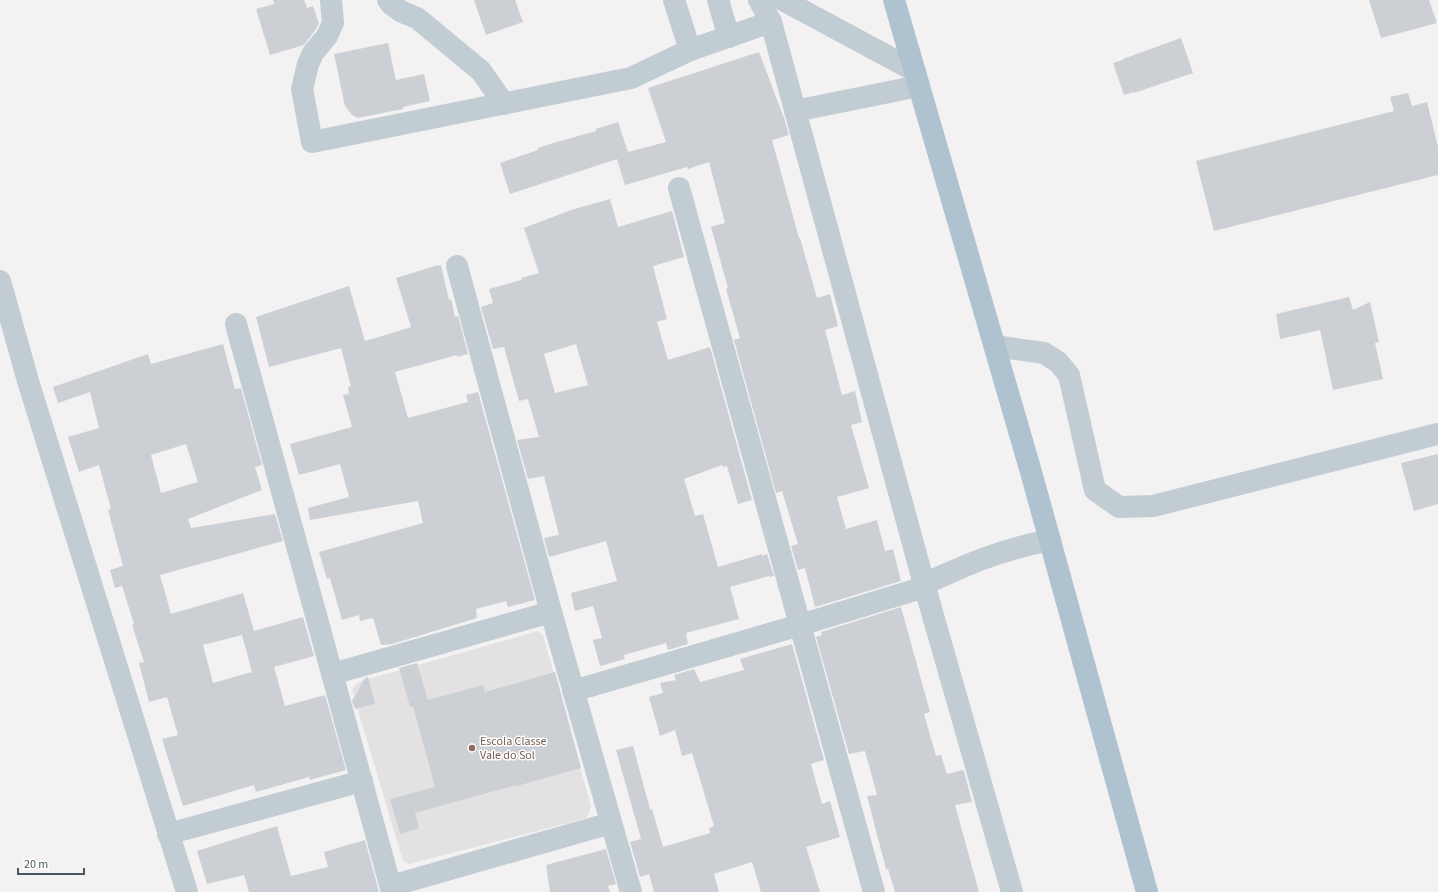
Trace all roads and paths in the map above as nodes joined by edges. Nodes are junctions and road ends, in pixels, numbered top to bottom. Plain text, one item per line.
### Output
1 (331, 0) edge
2 (388, 0) edge
3 (674, 0) edge
4 (718, 0) edge
5 (759, 0) edge
6 (783, 0) edge
7 (894, 0) edge
8 (770, 22) junction
9 (729, 36) junction
10 (690, 50) junction
11 (917, 78) junction
12 (504, 104) junction
13 (795, 112) junction
14 (679, 188) dead end
15 (457, 266) dead end
16 (0, 281) edge
17 (236, 324) dead end
18 (995, 346) junction
19 (1438, 434) edge
20 (1050, 540) junction
21 (924, 584) junction
22 (550, 612) junction
23 (800, 625) junction
24 (332, 674) junction
25 (573, 691) junction
26 (362, 781) junction
27 (611, 823) junction
28 (168, 834) junction
29 (392, 889) edge
30 (187, 892) edge
31 (631, 892) edge
32 (874, 892) edge
33 (1012, 892) edge
34 (1147, 892) edge

1 - 12 street
2 - 12 street
3 - 10 street
4 - 9 street
5 - 8 street
6 - 11 street
7 - 11 main road
8 - 9 street
8 - 13 street
9 - 10 street
10 - 12 street
11 - 13 street
11 - 18 main road
13 - 21 street
14 - 23 street
15 - 22 street
16 - 28 street
17 - 24 street
18 - 19 street
18 - 20 main road
20 - 21 street
20 - 34 main road
21 - 23 street
21 - 33 street
22 - 24 street
22 - 25 street
23 - 25 street
23 - 32 street
24 - 26 street
25 - 27 street
26 - 28 street
26 - 29 street
27 - 29 street
27 - 31 street
28 - 30 street

